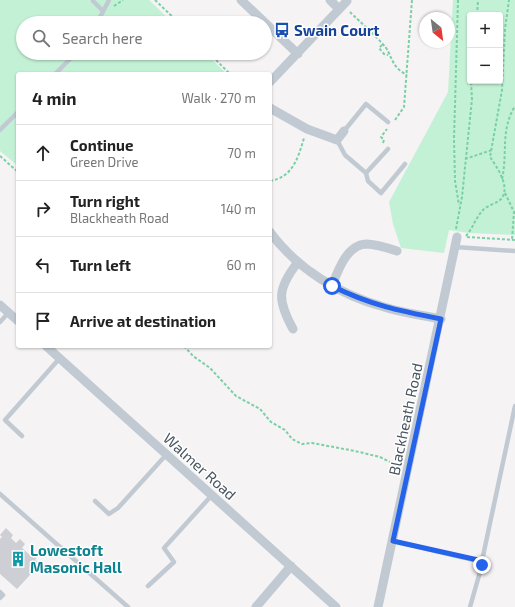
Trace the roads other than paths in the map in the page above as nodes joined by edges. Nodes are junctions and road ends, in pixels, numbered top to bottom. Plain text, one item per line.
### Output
1 (109, 0) edge
2 (241, 0) edge
3 (330, 0) edge
4 (93, 1) edge
5 (345, 4) edge
6 (103, 11) junction
7 (100, 16) edge
8 (258, 16) edge
9 (272, 29) edge
10 (298, 54) junction
11 (69, 60) edge
12 (57, 72) edge
13 (272, 80) edge
14 (272, 109) edge
15 (16, 114) edge
16 (388, 122) dead end
17 (0, 130) edge
18 (344, 131) joint
19 (337, 140) junction
20 (388, 149) road end
21 (405, 164) dead end
22 (366, 173) junction
23 (272, 234) edge
24 (462, 237) road end
25 (455, 247) junction
26 (398, 250) dead end
27 (515, 251) edge
28 (298, 262) junction
29 (332, 286) junction
30 (0, 305) edge
31 (8, 312) junction
32 (16, 319) edge
33 (441, 319) junction
34 (0, 322) edge
35 (293, 329) dead end
36 (48, 348) edge
37 (59, 359) junction
38 (515, 406) edge
39 (22, 436) dead end
40 (166, 454) junction
41 (0, 494) edge
42 (212, 495) junction
43 (95, 501) dead end
44 (393, 541) junction
45 (478, 560) junction
46 (291, 566) junction
47 (148, 586) dead end
48 (0, 592) edge
49 (0, 598) edge
50 (128, 607) edge
51 (256, 607) edge
52 (336, 607) edge
53 (378, 607) edge
54 (470, 607) edge

1 - 6 lane
2 - 8 street
3 - 5 street
4 - 6 lane
5 - 10 street
6 - 7 lane
9 - 10 street
10 - 13 street
11 - 12 lane
14 - 19 street
15 - 17 lane
16 - 18 lane
18 - 19 street
19 - 22 lane
20 - 22 lane
21 - 22 lane
23 - 28 street
24 - 25 street, Blackheath Road
25 - 27 lane
25 - 33 street, Blackheath Road
26 - 29 street
28 - 29 street
28 - 35 street
29 - 33 street
30 - 31 street
31 - 32 street
31 - 34 lane
33 - 44 street, Blackheath Road
36 - 37 street, Walmer Road
37 - 39 lane
37 - 40 street, Walmer Road
38 - 45 lane
40 - 42 street, Walmer Road
40 - 43 lane
41 - 50 lane
42 - 46 street, Walmer Road
42 - 47 lane
44 - 45 lane
44 - 53 street, Blackheath Road
45 - 54 lane
46 - 51 street
46 - 52 street, Walmer Road
48 - 49 lane

